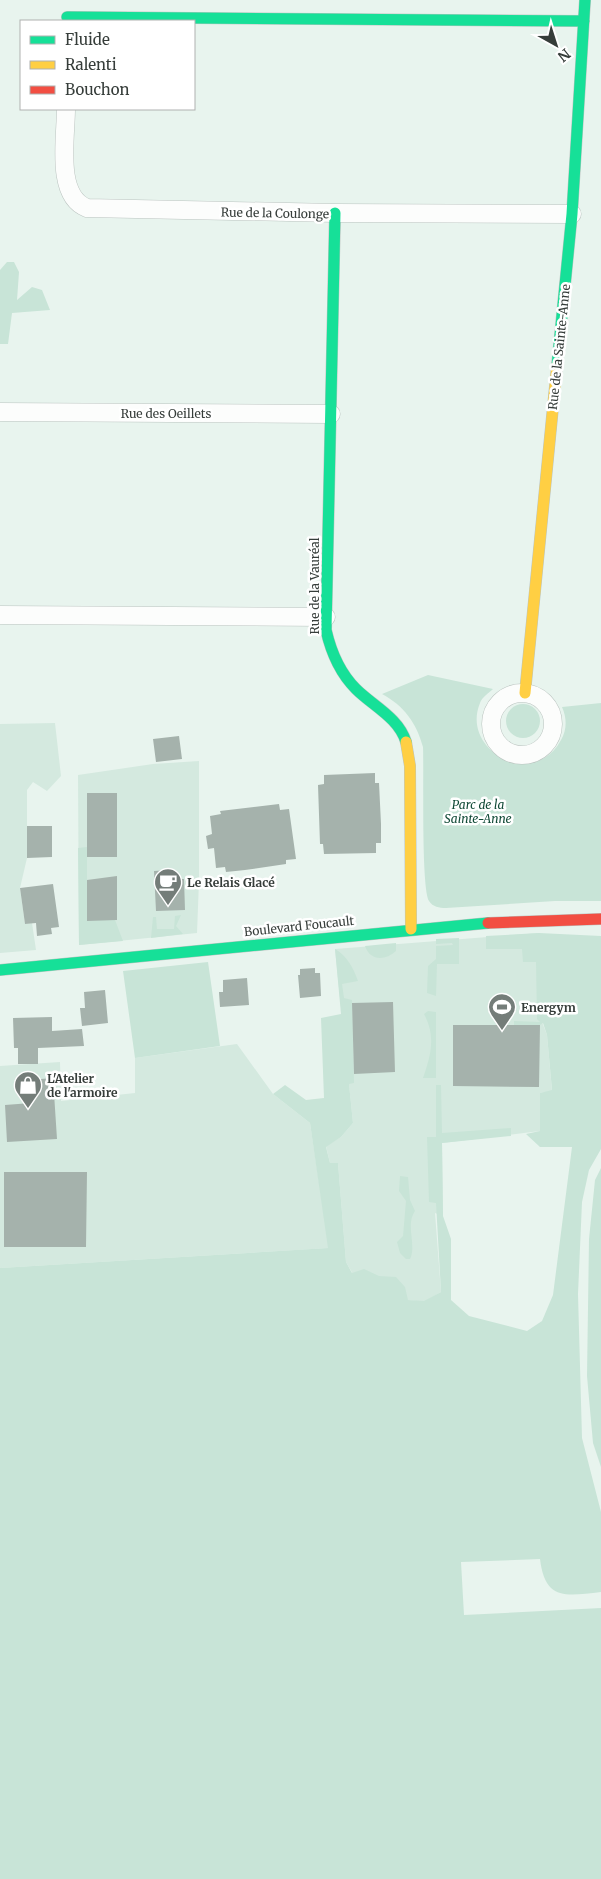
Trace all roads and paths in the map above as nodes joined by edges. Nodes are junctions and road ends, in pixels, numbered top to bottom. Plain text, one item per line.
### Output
1 (585, 0) edge
2 (67, 13) edge
3 (584, 20) junction
4 (66, 110) edge
5 (335, 213) junction
6 (572, 214) junction
7 (0, 412) edge
8 (331, 414) junction
9 (0, 615) edge
10 (326, 616) junction
11 (525, 693) dead end
12 (601, 919) edge
13 (411, 929) junction
14 (0, 970) edge

1 - 3 street, Rue de la Sainte-Anne
2 - 3 street
3 - 6 street, Rue de la Sainte-Anne
4 - 5 street, Rue de la Coulonge
5 - 6 street, Rue de la Coulonge
5 - 8 street, Rue de la Vauréal
6 - 11 street, Rue de la Sainte-Anne
7 - 8 street, Rue des Oeillets
8 - 10 street, Rue de la Vauréal
9 - 10 street
10 - 13 street, Rue de la Vauréal
12 - 13 street, Boulevard Foucault
13 - 14 street, Boulevard Foucault

